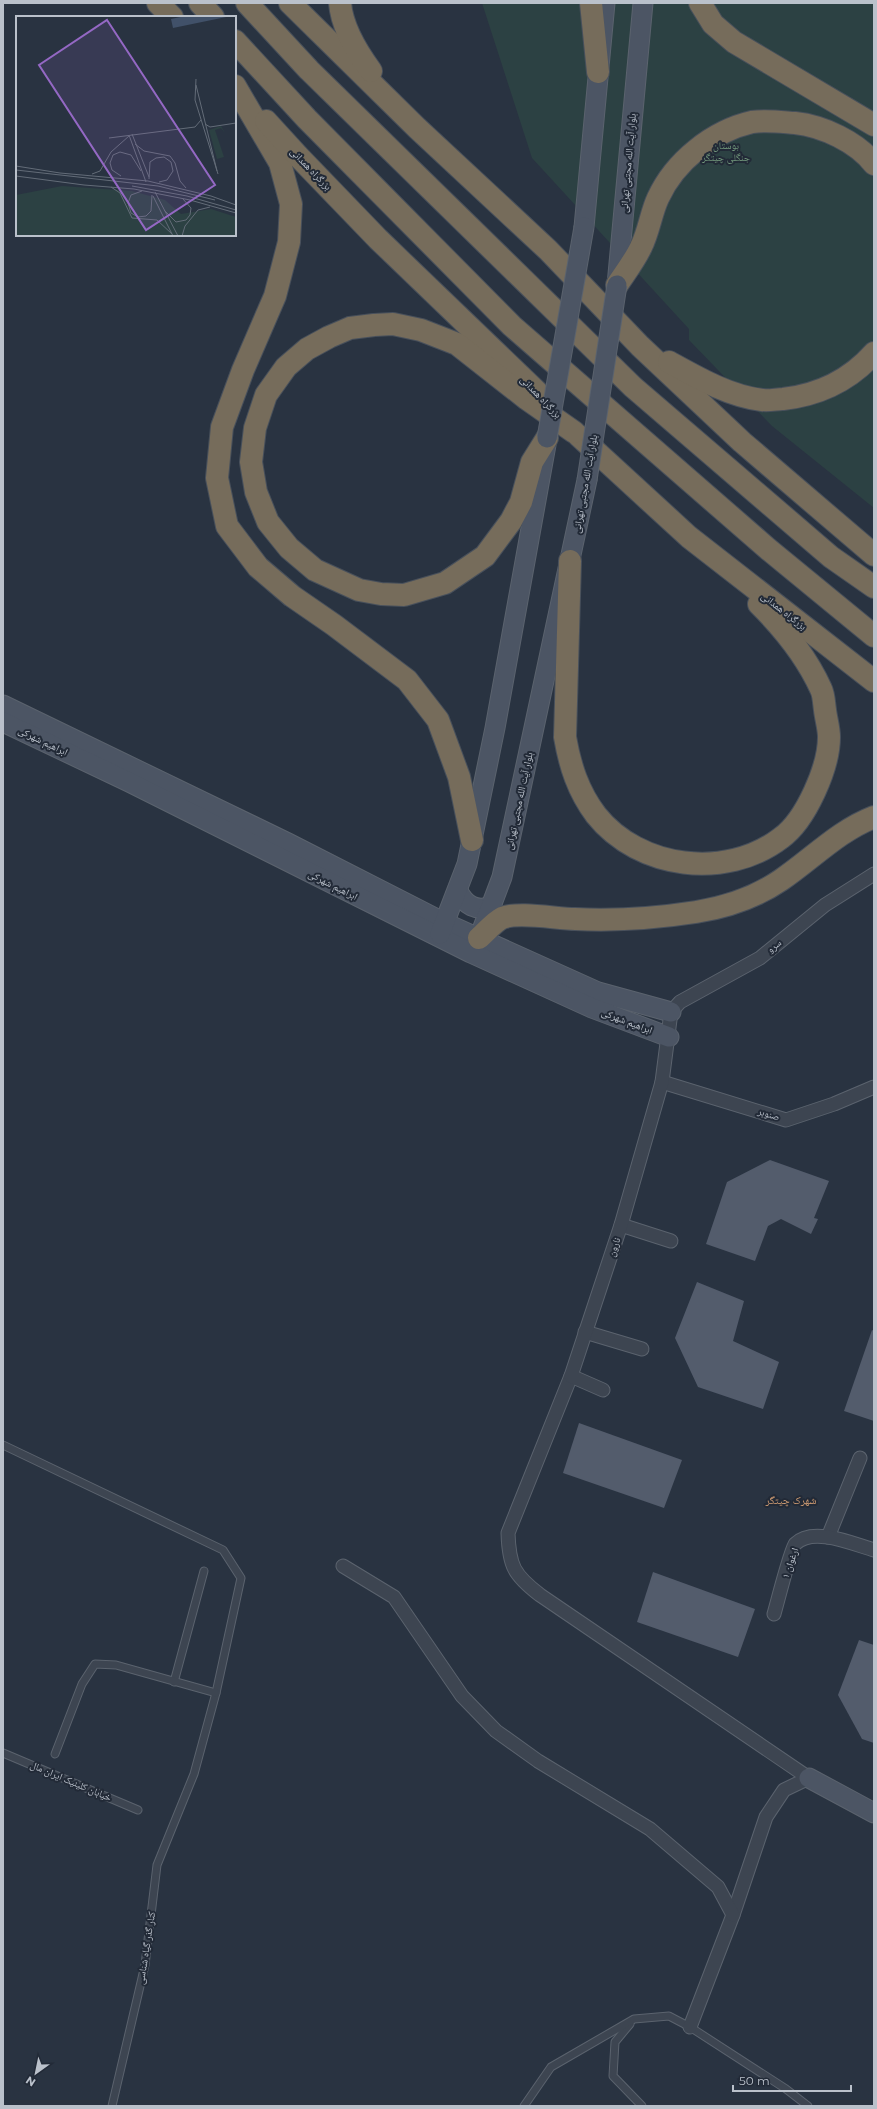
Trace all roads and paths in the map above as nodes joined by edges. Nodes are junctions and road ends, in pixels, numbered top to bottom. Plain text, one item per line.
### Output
1 (158, 3) edge
2 (200, 3) edge
3 (247, 3) edge
4 (290, 3) edge
5 (340, 3) edge
6 (591, 3) edge
7 (605, 3) edge
8 (643, 3) edge
9 (700, 3) edge
10 (171, 16) edge
11 (212, 16) edge
12 (236, 42) edge
13 (598, 72) junction
14 (236, 87) edge
15 (236, 88) edge
16 (874, 125) edge
17 (417, 128) junction
18 (874, 164) edge
19 (617, 285) junction
20 (640, 346) junction
21 (874, 353) edge
22 (574, 432) junction
23 (547, 438) junction
24 (689, 537) junction
25 (874, 554) edge
26 (570, 561) junction
27 (874, 587) edge
28 (874, 636) edge
29 (874, 680) edge
30 (3, 705) edge
31 (3, 722) edge
32 (874, 817) edge
33 (472, 840) junction
34 (874, 874) edge
35 (458, 891) junction
36 (492, 906) junction
37 (442, 930) junction
38 (475, 946) junction
39 (671, 1012) junction
40 (669, 1037) junction
41 (662, 1082) junction
42 (874, 1087) edge
43 (621, 1225) junction
44 (671, 1241) dead end
45 (585, 1332) junction
46 (642, 1349) dead end
47 (571, 1376) junction
48 (603, 1390) dead end
49 (3, 1445) edge
50 (860, 1458) dead end
51 (828, 1537) junction
52 (874, 1550) edge
53 (343, 1566) dead end
54 (204, 1571) dead end
55 (774, 1614) dead end
56 (174, 1682) junction
57 (216, 1693) junction
58 (3, 1753) edge
59 (55, 1754) dead end
60 (809, 1778) junction
61 (138, 1810) dead end
62 (874, 1814) edge
63 (733, 1915) junction
64 (634, 2019) junction
65 (690, 2027) junction
66 (112, 2106) edge
67 (524, 2106) edge
68 (642, 2106) edge
69 (808, 2106) edge

1 - 10 highway
2 - 11 highway
3 - 27 highway
4 - 17 highway
5 - 17 highway
6 - 13 highway
7 - 13 main road
8 - 19 main road, بلوار آیت الله مجتبی تهرانی
9 - 16 highway
12 - 28 highway
13 - 23 main road, bridge
14 - 22 highway, بزرگراه همدانی
15 - 33 highway
17 - 20 highway
18 - 19 highway
19 - 26 main road, بلوار آیت الله مجتبی تهرانی, bridge
20 - 21 highway
20 - 25 highway
22 - 23 highway
22 - 24 highway, بزرگراه همدانی
23 - 33 main road
24 - 26 highway
24 - 29 highway, بزرگراه همدانی
26 - 36 main road, بلوار آیت الله مجتبی تهرانی
30 - 37 main road, ابراهیم شهرکی
31 - 37 main road, ابراهیم شهرکی
32 - 38 highway
33 - 35 main road
34 - 39 street, سرو
35 - 36 main road
35 - 37 main road
36 - 38 main road, بلوار آیت الله مجتبی تهرانی
37 - 38 main road, ابراهیم شهرکی
38 - 39 main road, ابراهیم شهرکی
38 - 40 main road, ابراهیم شهرکی
39 - 40 street, نارون
40 - 41 street, نارون
41 - 42 street, صنوبر
41 - 43 street, نارون
43 - 44 street
43 - 45 street, نارون
45 - 46 street
45 - 47 street, نارون
47 - 48 street
47 - 60 street, نارون
49 - 57 lane, کنار گذر گیاه شناسی
50 - 51 street
51 - 52 street, ارغوان ۱
51 - 55 street, ارغوان ۱
53 - 63 street
54 - 56 lane
56 - 57 lane
56 - 59 lane
57 - 66 lane, کنار گذر گیاه شناسی
58 - 61 lane, خیابان کلینیک ایران مال
60 - 62 main road
60 - 63 street
63 - 65 street
64 - 65 lane
64 - 67 lane
64 - 68 lane
65 - 69 lane

